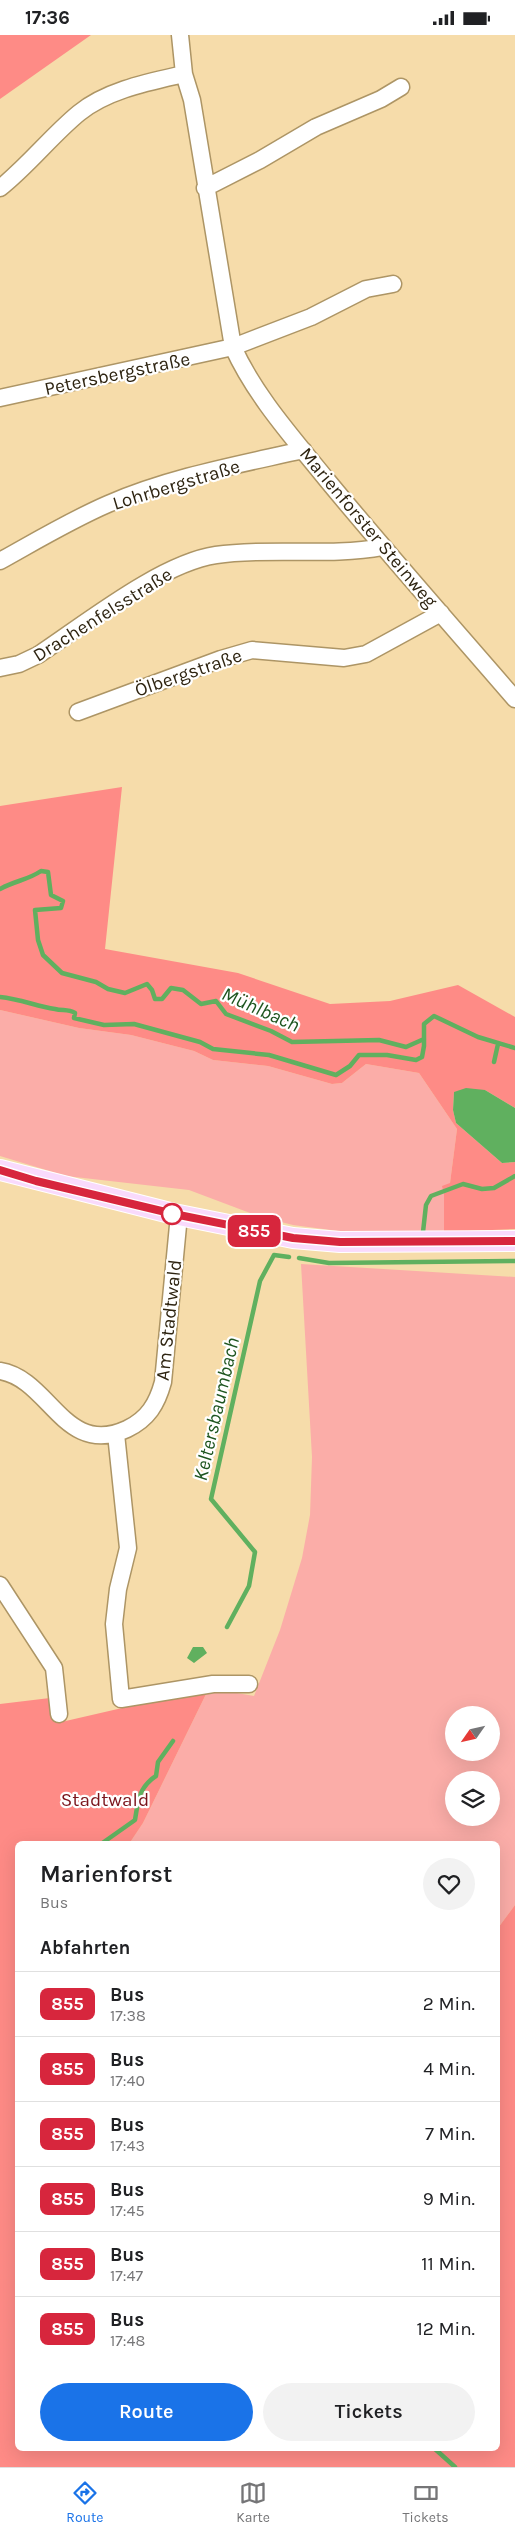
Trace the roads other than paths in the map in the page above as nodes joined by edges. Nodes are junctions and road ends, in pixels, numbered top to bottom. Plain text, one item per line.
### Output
1 (180, 35) edge
2 (184, 74) junction
3 (401, 87) dead end
4 (0, 187) edge
5 (205, 188) junction
6 (393, 284) dead end
7 (233, 347) junction
8 (0, 398) edge
9 (303, 450) junction
10 (383, 547) junction
11 (0, 561) edge
12 (441, 613) junction
13 (0, 668) edge
14 (515, 699) edge
15 (78, 713) dead end
16 (0, 1170) edge
17 (179, 1215) junction
18 (515, 1241) edge
19 (0, 1371) edge
20 (116, 1434) junction
21 (0, 1585) edge
22 (249, 1684) dead end
23 (59, 1714) dead end

1 - 2 street, Marienforster Steinweg
2 - 4 street
2 - 5 street, Marienforster Steinweg
3 - 5 street
5 - 7 street, Marienforster Steinweg
6 - 7 street
7 - 8 street, Petersbergstraße
7 - 9 street, Marienforster Steinweg
9 - 10 street, Marienforster Steinweg
9 - 11 street, Lohrbergstraße
10 - 12 street, Marienforster Steinweg
10 - 13 street, Drachenfelsstraße
12 - 14 street, Marienforster Steinweg
12 - 15 street, Ölbergstraße
16 - 17 main road
17 - 18 main road
17 - 20 street, Am Stadtwald
19 - 20 street
20 - 22 street
21 - 23 street

